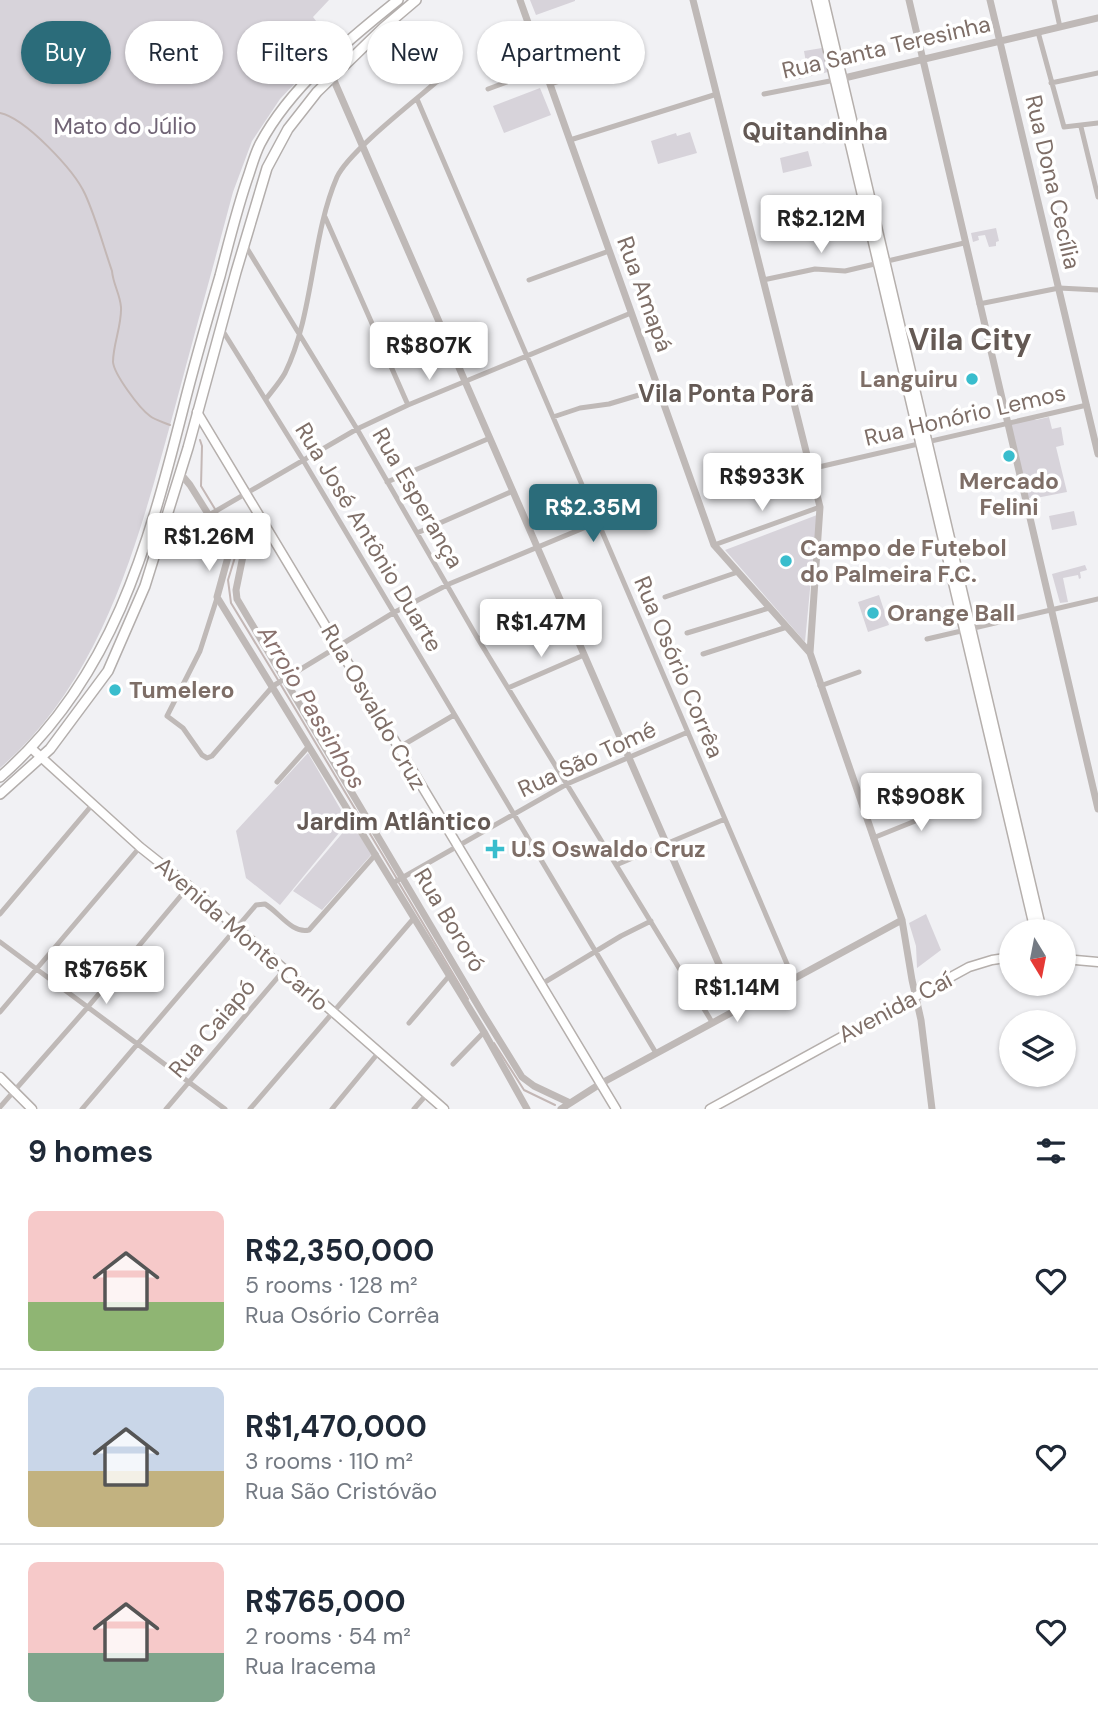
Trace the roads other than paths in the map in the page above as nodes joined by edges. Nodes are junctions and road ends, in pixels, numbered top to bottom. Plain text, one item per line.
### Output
1 (398, 0) edge
2 (416, 0) edge
3 (520, 0) edge
4 (693, 0) edge
5 (816, 0) edge
6 (824, 0) edge
7 (909, 0) edge
8 (990, 0) edge
9 (1054, 0) edge
10 (823, 13) junction
11 (1098, 19) edge
12 (528, 21) edge
13 (1060, 27) junction
14 (1038, 32) junction
15 (353, 36) edge
16 (999, 41) junction
17 (353, 57) edge
18 (923, 59) junction
19 (1098, 73) edge
20 (839, 79) junction
21 (1051, 83) junction
22 (305, 84) edge
23 (324, 84) edge
24 (336, 84) edge
25 (434, 84) edge
26 (502, 84) edge
27 (550, 84) edge
28 (488, 89) dead end
29 (764, 93) dead end
30 (717, 94) junction
31 (416, 99) junction
32 (1098, 123) edge
33 (1081, 127) junction
34 (570, 140) junction
35 (363, 146) junction
36 (1096, 177) edge
37 (1098, 197) edge
38 (325, 218) junction
39 (964, 243) junction
40 (244, 244) junction
41 (609, 251) junction
42 (881, 262) junction
43 (529, 280) dead end
44 (763, 280) junction
45 (1059, 288) junction
46 (1098, 290) edge
47 (979, 304) junction
48 (631, 313) junction
49 (221, 328) junction
50 (299, 333) junction
51 (527, 356) junction
52 (465, 382) junction
53 (659, 389) junction
54 (266, 399) junction
55 (408, 405) junction
56 (1087, 405) junction
57 (183, 407) junction
58 (198, 412) junction
59 (553, 417) junction
60 (1007, 423) junction
61 (358, 429) junction
62 (490, 438) junction
63 (923, 442) junction
64 (1098, 454) edge
65 (303, 460) junction
66 (810, 469) junction
67 (180, 473) junction
68 (387, 482) junction
69 (165, 484) junction
70 (513, 491) junction
71 (247, 494) junction
72 (820, 507) junction
73 (212, 514) junction
74 (598, 522) junction
75 (417, 533) junction
76 (714, 545) junction
77 (537, 547) junction
78 (243, 556) dead end
79 (737, 572) junction
80 (449, 584) junction
81 (226, 591) junction
82 (665, 597) dead end
83 (1098, 599) edge
84 (562, 604) junction
85 (769, 608) junction
86 (1052, 610) junction
87 (393, 613) junction
88 (786, 627) junction
89 (967, 630) junction
90 (687, 633) dead end
91 (478, 639) junction
92 (927, 639) dead end
93 (340, 647) junction
94 (810, 653) junction
95 (703, 654) dead end
96 (584, 655) junction
97 (859, 672) dead end
98 (282, 679) junction
99 (273, 685) junction
100 (820, 686) junction
101 (508, 688) junction
102 (454, 715) junction
103 (688, 732) junction
104 (309, 746) junction
105 (31, 748) junction
106 (398, 748) junction
107 (41, 757) junction
108 (629, 758) junction
109 (0, 777) edge
110 (277, 782) dead end
111 (567, 784) junction
112 (0, 794) edge
113 (92, 805) junction
114 (1098, 809) edge
115 (513, 813) junction
116 (865, 814) junction
117 (725, 820) junction
118 (873, 838) junction
119 (666, 844) junction
120 (457, 846) junction
121 (140, 847) junction
122 (376, 854) junction
123 (616, 865) junction
124 (402, 878) junction
125 (394, 883) junction
126 (189, 886) junction
127 (1034, 912) junction
128 (0, 914) edge
129 (414, 918) junction
130 (902, 919) junction
131 (1034, 919) edge
132 (1037, 919) edge
133 (651, 922) junction
134 (237, 928) junction
135 (0, 942) edge
136 (596, 952) junction
137 (999, 959) edge
138 (1076, 960) edge
139 (1098, 962) edge
140 (37, 970) junction
141 (284, 970) junction
142 (449, 976) junction
143 (793, 978) junction
144 (540, 985) junction
145 (916, 996) junction
146 (87, 1008) junction
147 (738, 1008) junction
148 (332, 1011) junction
149 (0, 1012) edge
150 (712, 1022) junction
151 (409, 1023) dead end
152 (484, 1032) junction
153 (137, 1044) junction
154 (379, 1052) junction
155 (656, 1053) junction
156 (453, 1064) dead end
157 (0, 1077) edge
158 (189, 1083) junction
159 (600, 1084) junction
160 (15, 1091) junction
161 (427, 1094) junction
162 (570, 1102) junction
163 (0, 1107) edge
164 (32, 1109) edge
165 (82, 1109) edge
166 (166, 1109) edge
167 (225, 1109) edge
168 (250, 1109) edge
169 (332, 1109) edge
170 (414, 1109) edge
171 (444, 1109) edge
172 (527, 1109) edge
173 (561, 1109) edge
174 (616, 1109) edge
175 (710, 1109) edge
176 (932, 1109) edge

1 - 15 main road
2 - 17 main road
3 - 12 street, Rua Amapá
4 - 30 street
5 - 10 main road
6 - 10 main road
7 - 18 street
8 - 16 street, Rua Dona Cecília
9 - 13 street
10 - 20 main road
11 - 13 street, Rua Santa Teresinha
13 - 14 street, Rua Santa Teresinha
14 - 16 street, Rua Santa Teresinha
14 - 21 street
16 - 18 street, Rua Santa Teresinha
16 - 45 street, Rua Dona Cecília
18 - 20 street, Rua Santa Teresinha
18 - 39 street
19 - 21 street
20 - 29 street, Rua Santa Teresinha
20 - 42 main road
21 - 33 street
22 - 57 main road
23 - 40 main road
24 - 35 street
25 - 31 street
26 - 28 street
27 - 34 street, Rua Amapá
30 - 34 street
30 - 44 street
31 - 35 street
31 - 51 street, Rua Osório Corrêa
32 - 33 street
33 - 36 street
34 - 41 street, Rua Amapá
35 - 38 street
35 - 52 street
36 - 37 street
38 - 50 street
38 - 55 street
39 - 42 street
39 - 47 street
40 - 49 main road
40 - 50 street, Rua Esperança
41 - 43 street
41 - 48 street, Rua Amapá
42 - 44 street
42 - 63 main road
44 - 66 street
45 - 46 street
45 - 47 street
45 - 56 street, Rua Dona Cecília
47 - 60 street
48 - 51 street
48 - 53 street, Rua Amapá
49 - 54 street, Rua José Antônio Duarte
49 - 58 main road
50 - 54 street
50 - 61 street, Rua Esperança
51 - 52 street
51 - 59 street, Rua Osório Corrêa
52 - 55 street
52 - 62 street
53 - 59 street
53 - 76 street, Rua Amapá
54 - 65 street, Rua José Antônio Duarte
55 - 61 street
56 - 60 street, Rua Honório Lemos
56 - 64 street, Rua Dona Cecília
57 - 58 main road
57 - 69 main road
58 - 67 main road
58 - 71 main road, Rua Osvaldo Cruz
59 - 74 street, Rua Osório Corrêa
60 - 63 street, Rua Honório Lemos
60 - 86 street
61 - 65 street
61 - 68 street, Rua Esperança
62 - 68 street
62 - 70 street
63 - 66 street, Rua Honório Lemos
63 - 89 main road
65 - 71 street
65 - 87 street, Rua José Antônio Duarte
66 - 72 street
67 - 69 main road
67 - 73 street
67 - 107 main road
68 - 75 street, Rua Esperança
69 - 105 main road
70 - 75 street
70 - 77 street
71 - 73 street
71 - 93 main road, Rua Osvaldo Cruz
72 - 76 street
72 - 94 street
73 - 81 street
74 - 77 street
74 - 103 street, Rua Osório Corrêa
75 - 80 street, Rua Esperança
76 - 79 street, Rua Amapá
77 - 80 street
77 - 84 street
78 - 81 street
79 - 82 street
79 - 85 street, Rua Amapá
80 - 87 street
80 - 91 street, Rua Esperança
81 - 98 street, Rua Bororó
81 - 99 street
81 - 99 street
83 - 86 street
84 - 91 street
84 - 96 street
85 - 88 street, Rua Amapá
85 - 90 street
86 - 89 street
86 - 114 street
87 - 93 street
87 - 102 street, Rua José Antônio Duarte
88 - 94 street, Rua Amapá
88 - 95 street
89 - 92 street
89 - 127 main road
91 - 101 street, Rua Esperança
93 - 98 street
93 - 106 main road, Rua Osvaldo Cruz
94 - 100 street
96 - 101 street
96 - 108 street
97 - 100 street
98 - 99 street
98 - 124 street, Rua Bororó
99 - 104 street
100 - 116 street
101 - 111 street, Rua Esperança
102 - 106 street
102 - 115 street, Rua José Antônio Duarte
103 - 108 street, Rua São Tomé
103 - 117 street, Rua Osório Corrêa
104 - 110 street
104 - 122 street
105 - 107 main road, Avenida Monte Carlo
105 - 109 main road
106 - 120 main road, Rua Osvaldo Cruz
107 - 112 main road
107 - 113 main road, Avenida Monte Carlo
108 - 111 street, Rua São Tomé
108 - 119 street
111 - 115 street, Rua São Tomé
111 - 123 street, Rua Esperança
113 - 121 main road, Avenida Monte Carlo
113 - 128 street
115 - 120 street, Rua São Tomé
115 - 136 street, Rua José Antônio Duarte
116 - 118 street
116 - 118 street
117 - 119 street
117 - 143 street, Rua Osório Corrêa
118 - 130 street
119 - 123 street
119 - 147 street
120 - 124 street, Rua São Tomé
120 - 144 main road, Rua Osvaldo Cruz
121 - 126 main road, Avenida Monte Carlo
121 - 140 street
122 - 125 street
122 - 134 street
123 - 133 street, Rua Esperança
124 - 125 street, Rua São Tomé
124 - 162 street, Rua Bororó
125 - 129 street
126 - 134 main road, Avenida Monte Carlo
126 - 146 street
127 - 131 main road
127 - 132 main road
129 - 142 street
129 - 148 street
130 - 143 street
130 - 145 street
133 - 136 street
133 - 150 street, Rua Esperança
134 - 141 main road, Avenida Monte Carlo
134 - 153 street
135 - 140 street
136 - 144 street
136 - 155 street, Rua José Antônio Duarte
137 - 145 main road, Avenida Caí
138 - 139 main road
140 - 146 street
140 - 149 street
141 - 148 main road, Avenida Monte Carlo
141 - 158 street, Rua Caiapó
142 - 151 street
142 - 152 street
143 - 147 street
144 - 159 main road, Rua Osvaldo Cruz
145 - 175 main road, Avenida Caí
145 - 176 street
146 - 153 street
146 - 160 street
147 - 150 street
148 - 154 main road, Avenida Monte Carlo
148 - 168 street
150 - 155 street
152 - 156 street
152 - 172 street
153 - 158 street
153 - 165 street
154 - 161 main road, Avenida Monte Carlo
154 - 169 street
155 - 159 street
157 - 160 main road
158 - 166 street, Rua Caiapó
158 - 167 street
159 - 162 street
159 - 174 main road, Rua Osvaldo Cruz
160 - 163 street
160 - 164 main road
161 - 170 street
161 - 171 main road, Avenida Monte Carlo
162 - 173 street

